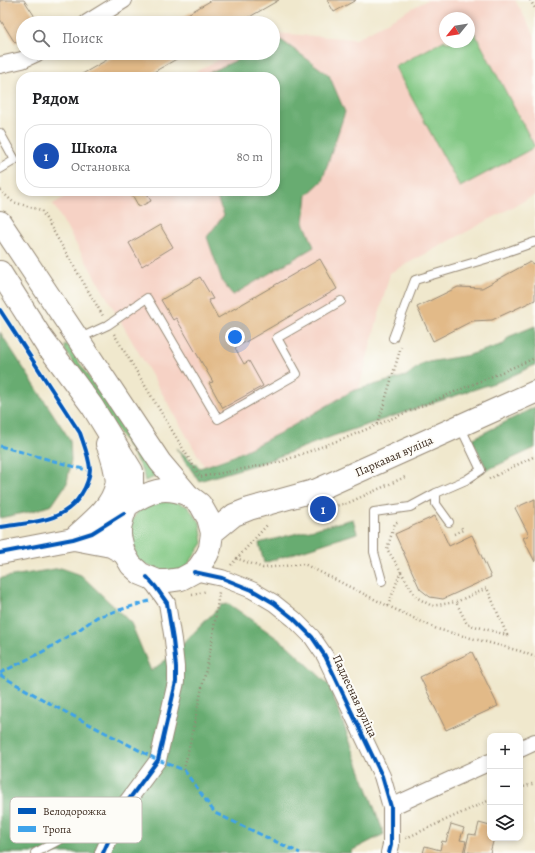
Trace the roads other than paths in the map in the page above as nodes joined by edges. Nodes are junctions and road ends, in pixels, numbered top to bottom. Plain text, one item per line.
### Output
1 (124, 0) edge
2 (98, 16) edge
3 (22, 60) edge
4 (0, 64) edge
5 (0, 133) edge
6 (0, 169) edge
7 (0, 222) edge
8 (535, 242) edge
9 (0, 272) edge
10 (341, 301) dead end
11 (41, 337) junction
12 (393, 338) dead end
13 (78, 339) junction
14 (535, 392) edge
15 (460, 426) junction
16 (436, 493) junction
17 (194, 500) junction
18 (126, 509) junction
19 (249, 509) junction
20 (449, 522) dead end
21 (212, 533) junction
22 (73, 539) junction
23 (0, 554) edge
24 (124, 554) junction
25 (201, 567) junction
26 (147, 577) junction
27 (174, 581) junction
28 (382, 581) dead end
29 (167, 603) junction
30 (535, 742) edge
31 (523, 747) edge
32 (487, 763) edge
33 (131, 797) edge
34 (391, 807) junction
35 (54, 843) edge
36 (107, 843) edge
37 (390, 849) edge
38 (35, 853) edge
39 (103, 853) edge

1 - 2 street
3 - 4 street
5 - 6 lane
7 - 13 main road
8 - 12 lane
9 - 11 main road
10 - 13 lane
11 - 18 main road
11 - 22 main road
13 - 17 main road
14 - 15 main road, Паркавая вуліца
15 - 16 lane
15 - 19 main road, Паркавая вуліца
16 - 20 lane
16 - 28 lane
17 - 18 main road
17 - 19 main road, Паркавая вуліца
17 - 21 main road
18 - 22 main road
18 - 24 main road
19 - 21 main road, Паркавая вуліца
21 - 25 main road
22 - 23 main road
22 - 24 main road
24 - 26 main road
25 - 27 main road
25 - 34 street, Падлесная вуліца
26 - 27 main road
26 - 29 street
27 - 29 street
29 - 33 street
30 - 31 street
32 - 34 street
34 - 37 street, Падлесная вуліца
35 - 38 lane
36 - 39 street

